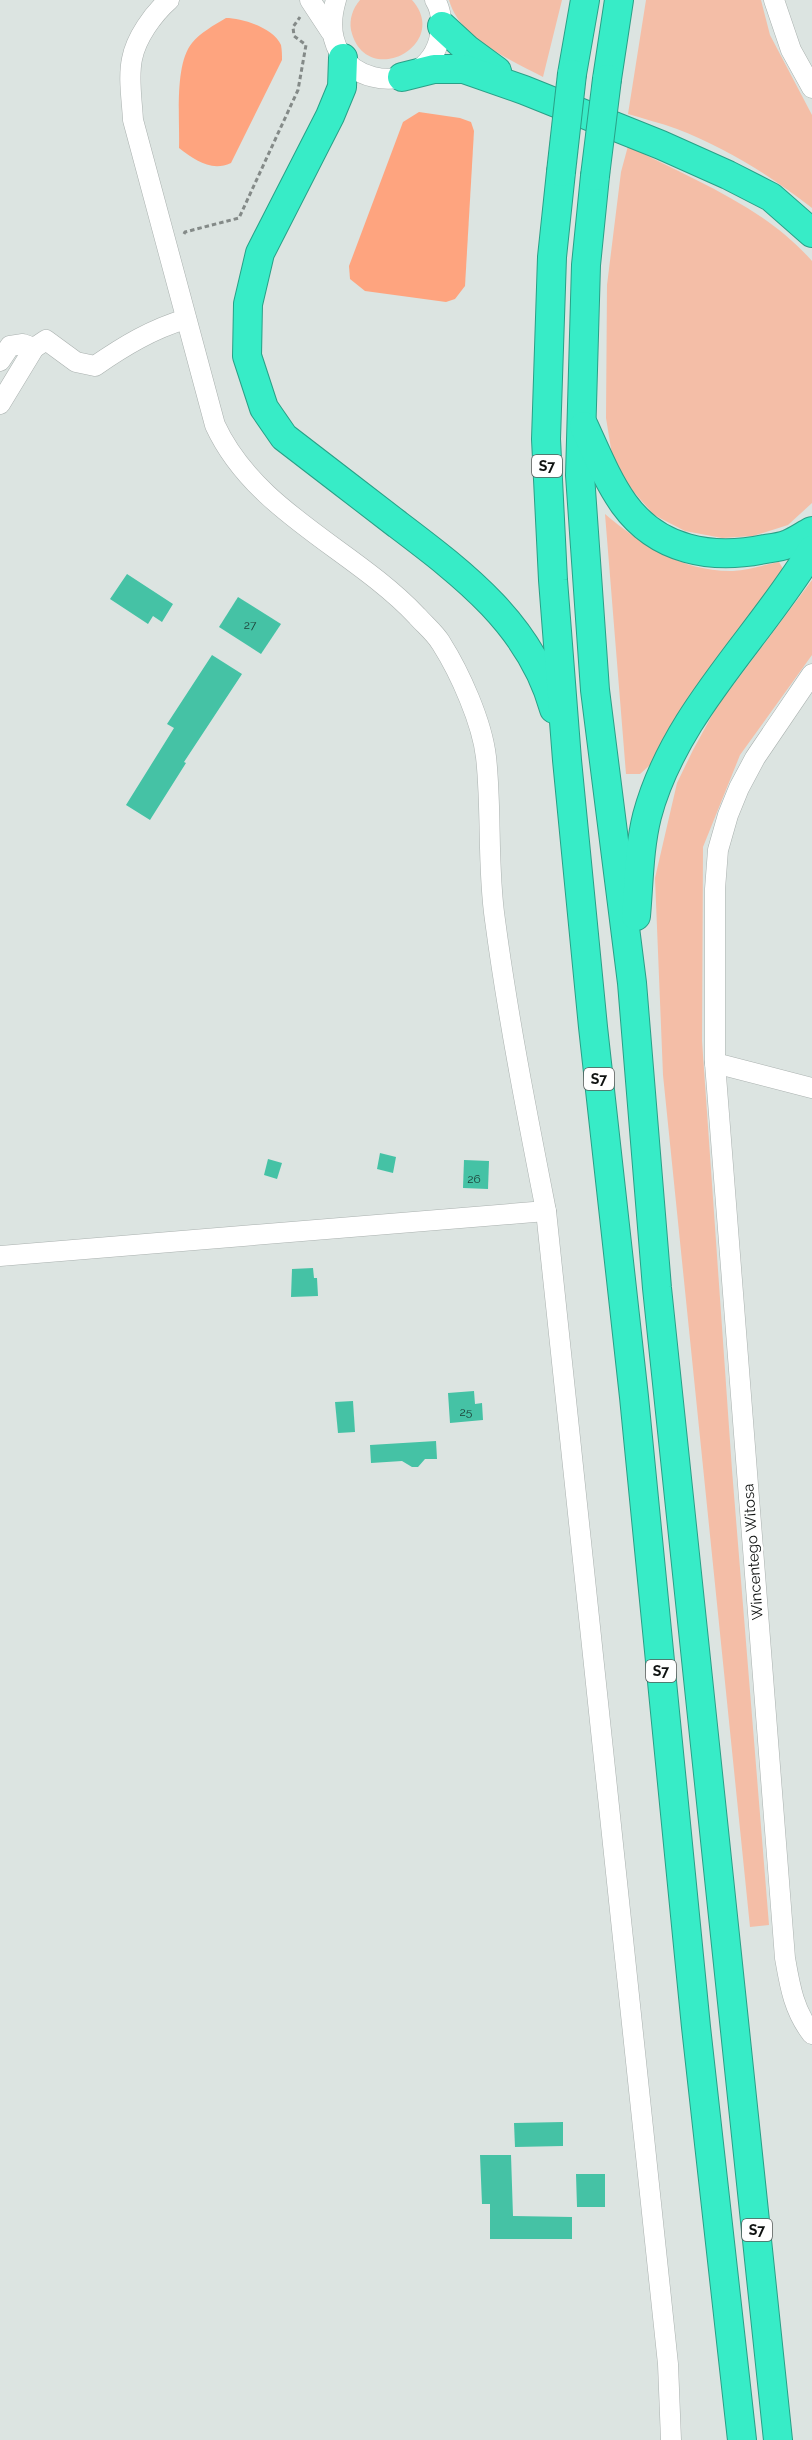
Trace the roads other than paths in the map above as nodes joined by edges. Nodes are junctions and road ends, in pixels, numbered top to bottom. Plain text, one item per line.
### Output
1 (168, 0) edge
2 (336, 0) edge
3 (585, 0) edge
4 (619, 0) edge
5 (774, 0) edge
6 (311, 1) edge
7 (438, 8) edge
8 (331, 33) junction
9 (343, 58) junction
10 (402, 77) junction
11 (812, 88) edge
12 (524, 90) junction
13 (812, 233) edge
14 (186, 320) junction
15 (34, 348) junction
16 (0, 361) edge
17 (0, 404) edge
18 (580, 418) junction
19 (812, 531) edge
20 (812, 550) edge
21 (812, 674) edge
22 (567, 760) junction
23 (632, 983) junction
24 (715, 1063) junction
25 (812, 1088) edge
26 (546, 1211) junction
27 (0, 1256) edge
28 (812, 2034) edge
29 (672, 2440) edge
30 (742, 2440) edge
31 (778, 2440) edge

1 - 14 street
2 - 8 street
3 - 22 highway, S7, bridge
4 - 18 highway, S7, bridge
5 - 11 street
6 - 8 street
7 - 10 street
7 - 12 highway
8 - 9 street
9 - 10 street
9 - 22 highway
10 - 12 highway
12 - 13 highway
14 - 15 street
14 - 26 street
15 - 16 street
15 - 17 street
18 - 19 highway
18 - 23 highway, S7
20 - 23 highway
21 - 24 street, Wincentego Witosa
22 - 30 highway, S7
23 - 31 highway, S7
24 - 25 street
24 - 28 street, Wincentego Witosa
26 - 27 street
26 - 29 street

